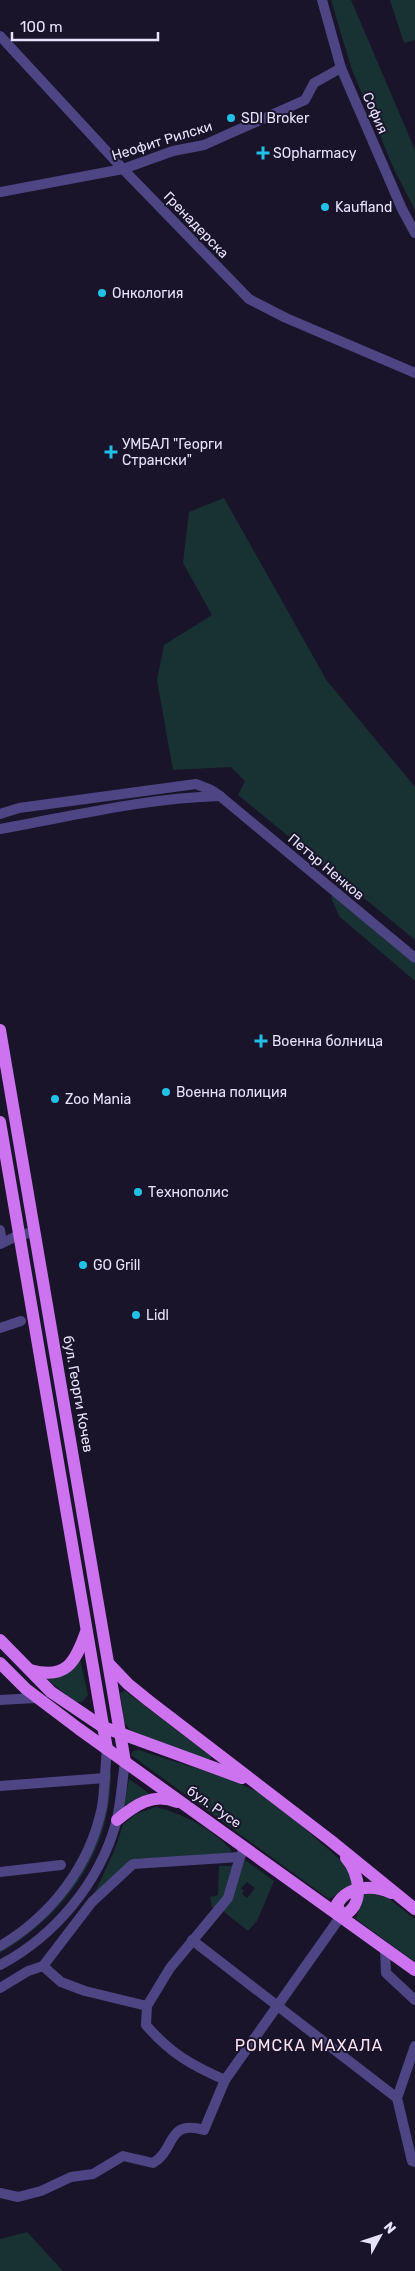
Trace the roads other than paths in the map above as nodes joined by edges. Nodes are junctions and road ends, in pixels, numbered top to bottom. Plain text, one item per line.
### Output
1 (322, 0) edge
2 (0, 36) edge
3 (341, 68) junction
4 (123, 169) junction
5 (0, 192) edge
6 (415, 233) edge
7 (415, 374) edge
8 (220, 796) junction
9 (0, 814) edge
10 (0, 829) edge
11 (415, 958) edge
12 (0, 1030) edge
13 (0, 1122) edge
14 (2, 1144) edge
15 (0, 1230) edge
16 (35, 1232) junction
17 (19, 1236) junction
18 (1, 1243) edge
19 (21, 1321) dead end
20 (0, 1328) edge
21 (86, 1632) junction
22 (0, 1640) edge
23 (0, 1663) edge
24 (109, 1664) junction
25 (28, 1670) junction
26 (36, 1698) junction
27 (0, 1700) edge
28 (103, 1727) junction
29 (122, 1736) junction
30 (107, 1749) junction
31 (125, 1762) junction
32 (105, 1778) junction
33 (0, 1786) edge
34 (260, 1787) junction
35 (186, 1805) junction
36 (117, 1820) junction
37 (330, 1840) junction
38 (243, 1852) junction
39 (61, 1865) dead end
40 (0, 1872) edge
41 (358, 1888) junction
42 (413, 1907) edge
43 (341, 1916) junction
44 (192, 1940) junction
45 (0, 1946) edge
46 (386, 1949) junction
47 (0, 1965) edge
48 (43, 1966) junction
49 (415, 1970) edge
50 (0, 1988) edge
51 (415, 2000) edge
52 (147, 2006) junction
53 (278, 2007) junction
54 (415, 2046) edge
55 (225, 2080) junction
56 (397, 2098) junction
57 (415, 2162) edge
58 (0, 2193) edge

1 - 3 street, София
2 - 4 street, Гренадерска
3 - 4 street, Неофит Рилски
3 - 6 street, София
4 - 5 street, Неофит Рилски
4 - 7 street, Гренадерска
8 - 9 street, Петър Ненков
8 - 10 street
8 - 11 street, Петър Ненков
12 - 16 main road, бул. Георги Кочев
13 - 14 main road
14 - 17 main road
15 - 18 street
16 - 17 street
16 - 24 main road, бул. Георги Кочев
17 - 18 street
17 - 21 main road
19 - 20 street
21 - 25 main road
21 - 28 main road
22 - 25 main road, бул. Русе
23 - 26 main road, бул. Русе
24 - 29 main road, бул. Георги Кочев
24 - 34 main road, бул. Русе
25 - 28 main road, бул. Русе
26 - 27 street
26 - 30 main road, бул. Русе
28 - 29 main road, бул. Русе
28 - 30 main road
29 - 31 main road, бул. Георги Кочев
29 - 34 main road, бул. Русе
30 - 31 main road, бул. Русе
30 - 32 street
31 - 35 main road, бул. Русе
31 - 36 street
32 - 33 street
32 - 45 street
34 - 37 main road, бул. Русе
35 - 36 main road
35 - 38 main road, бул. Русе
36 - 47 street
37 - 41 main road
37 - 42 main road, бул. Русе
38 - 43 main road, бул. Русе
38 - 44 street
38 - 48 street
39 - 40 street
41 - 42 main road
41 - 43 main road
43 - 46 main road, бул. Русе
43 - 53 street
44 - 52 street
44 - 53 street
46 - 49 main road, бул. Русе
46 - 51 street
48 - 50 street
48 - 52 street
52 - 55 street
53 - 55 street
53 - 56 street
54 - 56 street
55 - 58 street
56 - 57 street

